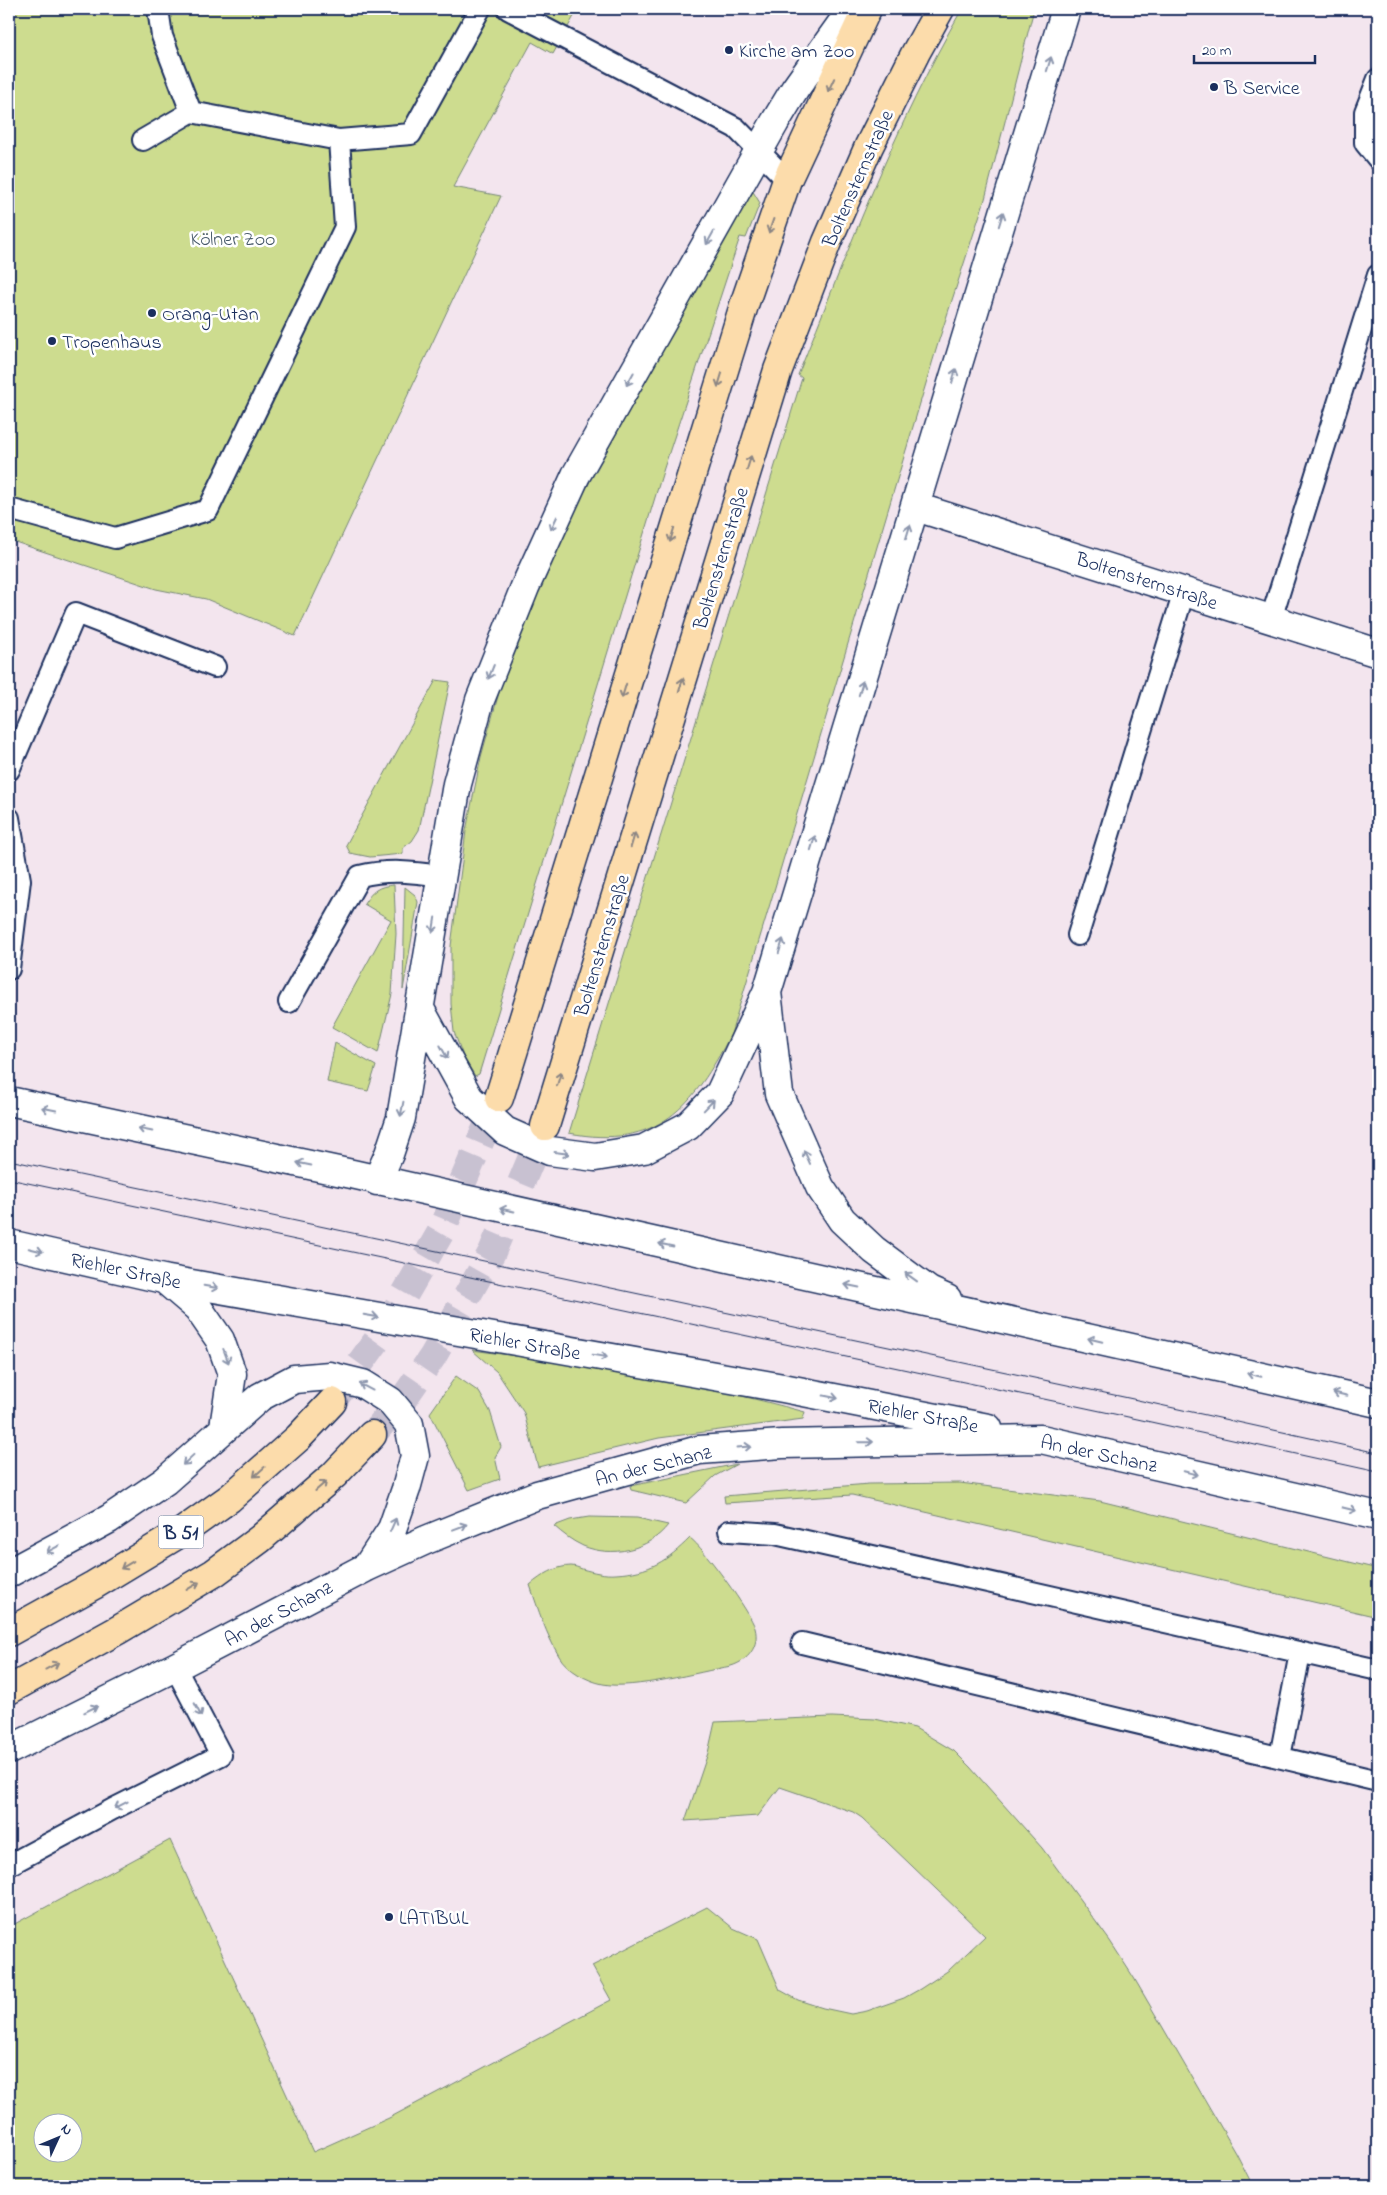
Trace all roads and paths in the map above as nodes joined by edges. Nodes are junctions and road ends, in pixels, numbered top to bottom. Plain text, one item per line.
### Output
1 (158, 9) edge
2 (480, 9) edge
3 (508, 9) edge
4 (852, 9) edge
5 (867, 9) edge
6 (940, 9) edge
7 (1066, 9) edge
8 (1378, 79) edge
9 (191, 112) junction
10 (142, 140) dead end
11 (339, 140) junction
12 (759, 150) junction
13 (1378, 159) edge
14 (787, 180) junction
15 (1378, 275) edge
16 (916, 507) junction
17 (9, 509) edge
18 (1184, 592) junction
19 (1270, 619) junction
20 (1378, 653) edge
21 (216, 667) dead end
22 (9, 770) edge
23 (9, 818) edge
24 (442, 876) junction
25 (1078, 936) dead end
26 (9, 969) edge
27 (767, 992) junction
28 (289, 1002) dead end
29 (420, 1009) junction
30 (499, 1098) tunnel mouth
31 (9, 1100) edge
32 (545, 1126) tunnel mouth
33 (377, 1181) junction
34 (9, 1244) edge
35 (163, 1279) junction
36 (985, 1316) junction
37 (332, 1402) tunnel mouth
38 (1378, 1403) edge
39 (224, 1427) junction
40 (372, 1435) tunnel mouth
41 (1041, 1439) junction
42 (1378, 1516) edge
43 (729, 1532) dead end
44 (367, 1566) junction
45 (9, 1573) edge
46 (9, 1632) edge
47 (802, 1643) dead end
48 (1300, 1652) junction
49 (175, 1667) junction
50 (1378, 1670) edge
51 (9, 1690) edge
52 (9, 1750) edge
53 (1280, 1757) junction
54 (1378, 1781) edge
55 (9, 1865) edge

1 - 9 lane
2 - 11 lane
3 - 12 lane
4 - 12 main road
5 -> 14 main road
32 -> 6 main road, Boltensternstraße
16 -> 7 main road
8 - 13 lane
9 - 10 lane
9 - 11 lane
11 - 17 lane
12 - 14 lane
12 -> 24 main road
14 -> 30 main road
15 - 19 lane
16 - 18 main road, Boltensternstraße
27 -> 16 main road
18 - 19 main road, Boltensternstraße
18 - 25 lane
19 - 20 main road, Boltensternstraße
21 - 22 lane
23 - 26 lane
24 - 28 lane
24 -> 29 main road
29 -> 27 main road
36 -> 27 main road
29 -> 33 main road
33 -> 31 main road
36 -> 33 main road
34 -> 35 main road, Riehler Straße
35 -> 39 main road
35 -> 41 main road, Riehler Straße
38 -> 36 main road
37 -> 46 main road, B 51
44 -> 39 main road
39 -> 45 main road
51 -> 40 main road
41 -> 42 main road, An der Schanz
44 -> 41 main road, An der Schanz
43 - 48 lane
44 - 49 main road, An der Schanz
47 - 53 lane
48 - 50 lane
48 - 53 lane
52 -> 49 main road, An der Schanz
49 -> 55 lane
53 - 54 lane

